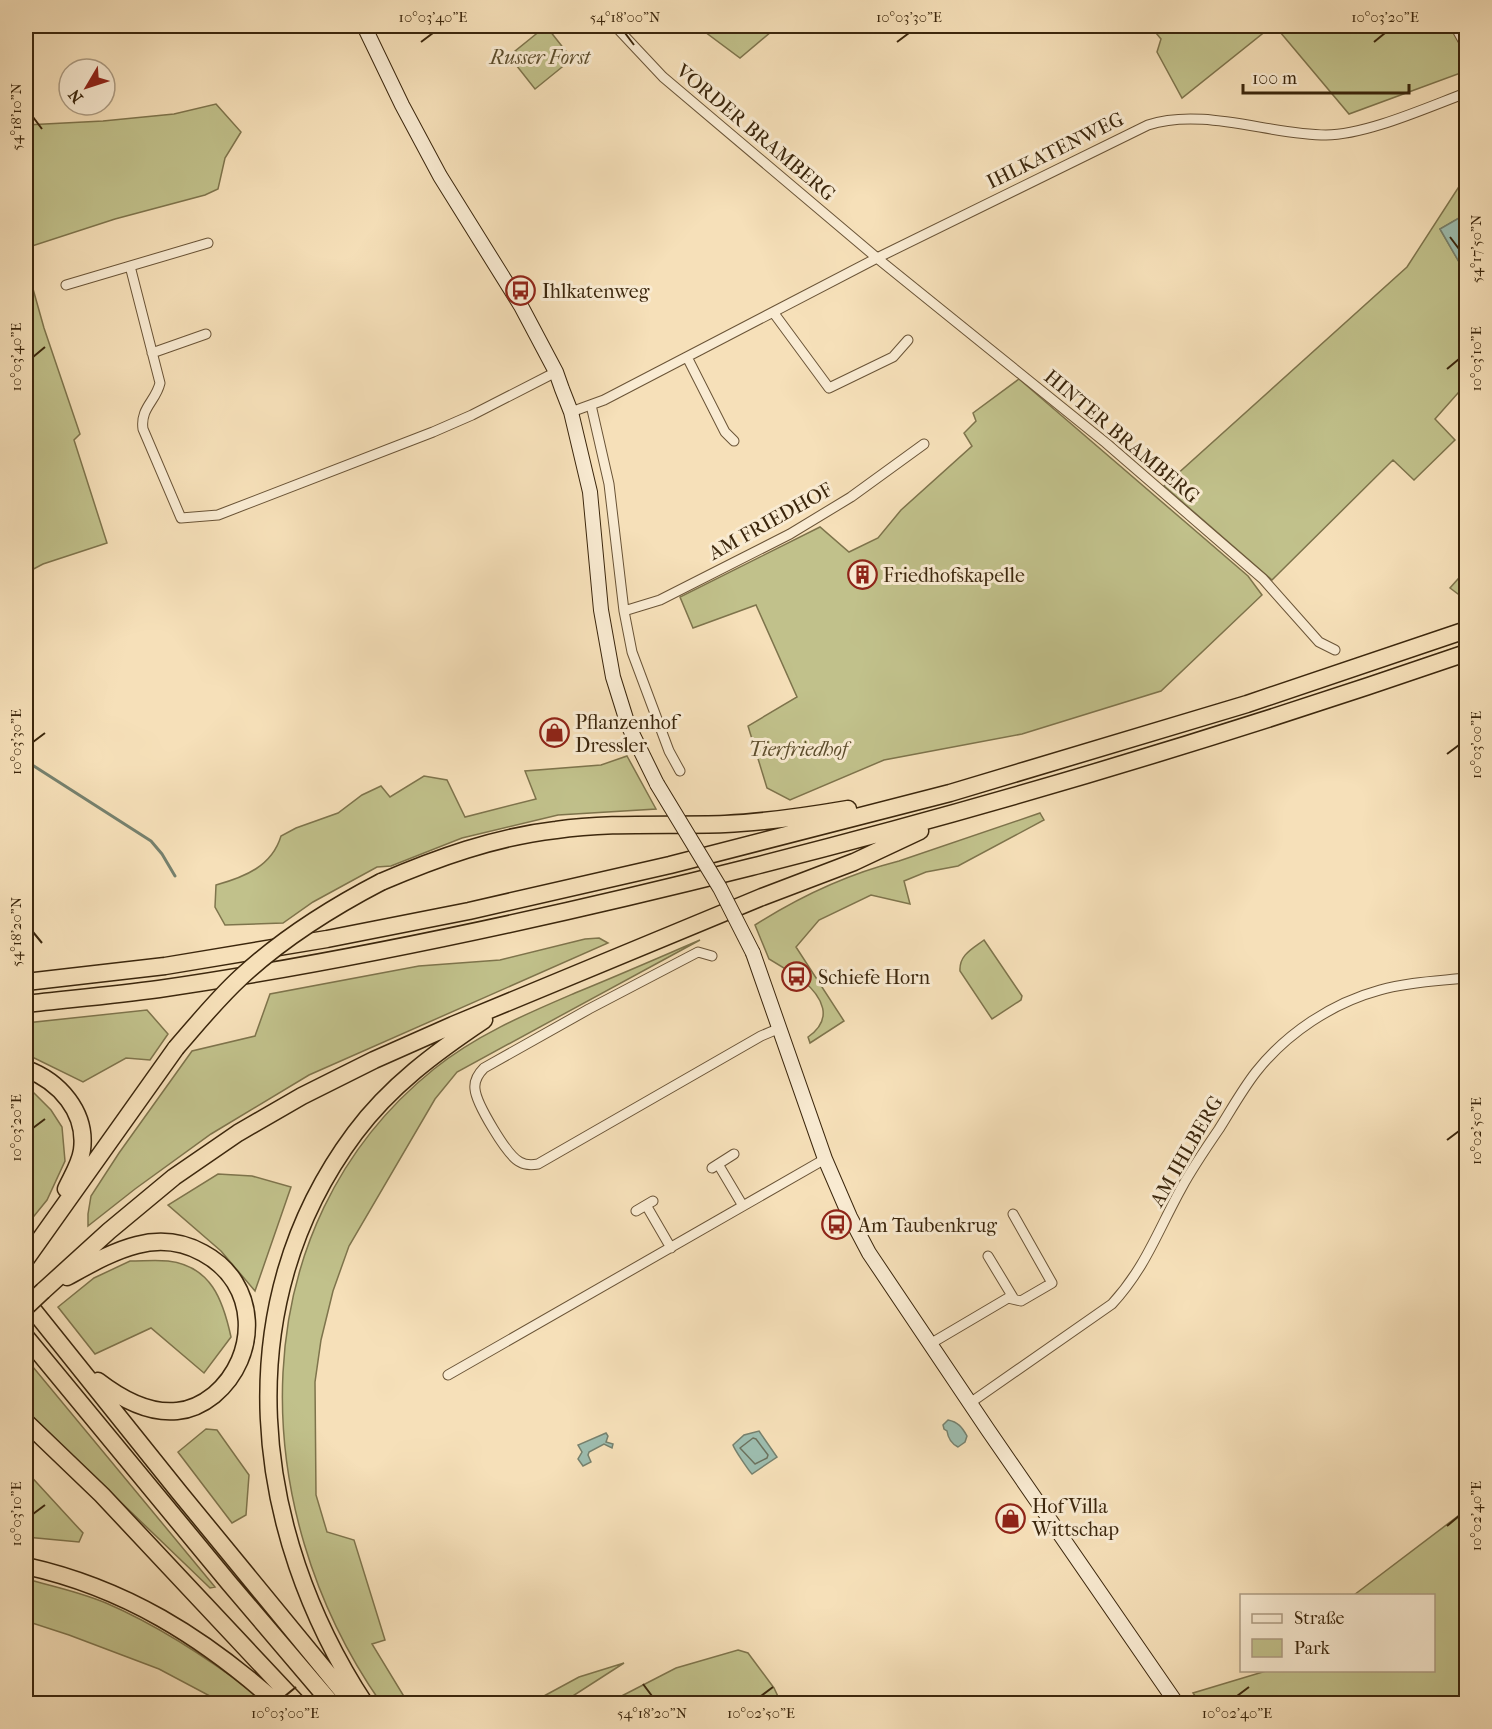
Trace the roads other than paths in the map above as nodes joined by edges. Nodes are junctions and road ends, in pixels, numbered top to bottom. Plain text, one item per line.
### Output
1 (365, 26) edge
2 (1455, 26) edge
3 (617, 28) dead end
4 (1467, 46) edge
5 (1467, 93) edge
6 (208, 243) dead end
7 (877, 258) junction
8 (130, 267) junction
9 (66, 285) dead end
10 (773, 312) junction
11 (206, 334) dead end
12 (908, 340) dead end
13 (152, 353) junction
14 (687, 357) junction
15 (556, 372) junction
16 (591, 405) junction
17 (571, 412) junction
18 (734, 441) dead end
19 (924, 444) dead end
20 (624, 611) junction
21 (1467, 630) edge
22 (1335, 650) dead end
23 (1467, 653) edge
24 (680, 771) dead end
25 (950, 793) junction
26 (956, 813) junction
27 (712, 956) dead end
28 (1467, 978) edge
29 (26, 982) edge
30 (514, 1000) junction
31 (26, 1004) edge
32 (780, 1028) junction
33 (26, 1070) edge
34 (734, 1154) dead end
35 (825, 1159) junction
36 (743, 1206) junction
37 (636, 1211) dead end
38 (1013, 1214) dead end
39 (45, 1232) junction
40 (671, 1248) junction
41 (987, 1256) dead end
42 (26, 1259) edge
43 (43, 1291) junction
44 (1014, 1299) junction
45 (26, 1301) edge
46 (26, 1307) edge
47 (26, 1337) edge
48 (930, 1344) junction
49 (75, 1362) junction
50 (448, 1375) dead end
51 (967, 1398) junction
52 (26, 1422) edge
53 (26, 1566) edge
54 (278, 1704) edge
55 (298, 1704) edge
56 (332, 1704) edge
57 (353, 1704) edge
58 (365, 1704) edge
59 (1177, 1704) edge

1 - 15 street
2 - 4 street
3 - 7 street, VORDER BRAMBERG
5 - 7 street, IHLKATENWEG
6 - 8 street
7 - 10 street, IHLKATENWEG
7 - 22 street, HINTER BRAMBERG
8 - 9 street
8 - 13 street
10 - 12 street
10 - 14 street, IHLKATENWEG
11 - 13 street
13 - 15 street
14 - 16 street, IHLKATENWEG
14 - 18 street
15 - 17 street
16 - 17 street, IHLKATENWEG
16 - 20 street
17 - 32 street, bridge
19 - 20 street, AM FRIEDHOF
20 - 24 street
21 - 25 highway
23 - 26 highway
25 - 29 highway
25 - 39 highway, bridge
26 - 30 highway
26 - 31 highway
27 - 32 street
28 - 51 street, AM IHLBERG
30 - 43 highway
30 - 58 highway
32 - 35 street
33 - 39 highway
34 - 36 street
35 - 36 street
35 - 48 street
36 - 40 street
37 - 40 street
38 - 44 street
39 - 42 highway
40 - 50 street
41 - 44 street
43 - 46 highway, bridge
43 - 49 highway
44 - 48 street
45 - 49 highway
47 - 56 highway
48 - 51 street
49 - 57 highway
51 - 59 street
52 - 55 highway
53 - 54 highway

